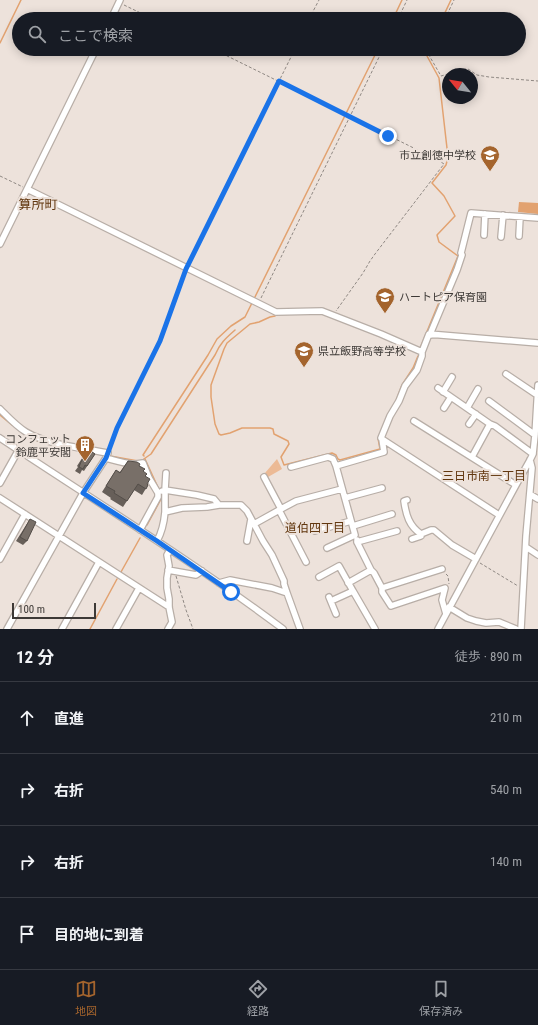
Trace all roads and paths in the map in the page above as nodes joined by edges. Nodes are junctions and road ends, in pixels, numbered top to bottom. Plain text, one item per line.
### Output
1 (319, 0) edge
2 (407, 0) edge
3 (454, 0) edge
4 (120, 1) edge
5 (114, 12) edge
6 (140, 12) edge
7 (313, 12) edge
8 (401, 12) edge
9 (448, 12) edge
10 (93, 56) edge
11 (227, 56) edge
12 (292, 56) edge
13 (379, 56) edge
14 (430, 56) edge
15 (478, 75) edge
16 (442, 76) edge
17 (279, 81) junction
18 (538, 81) edge
19 (349, 116) junction
20 (0, 176) edge
21 (27, 189) junction
22 (485, 214) junction
23 (502, 215) junction
24 (520, 217) junction
25 (538, 218) edge
26 (484, 236) dead end
27 (519, 236) dead end
28 (500, 237) dead end
29 (0, 244) edge
30 (186, 269) junction
31 (257, 304) junction
32 (333, 315) junction
33 (431, 334) junction
34 (538, 343) edge
35 (422, 352) junction
36 (506, 374) dead end
37 (452, 377) dead end
38 (538, 385) edge
39 (438, 388) dead end
40 (478, 389) dead end
41 (443, 392) junction
42 (537, 395) edge
43 (451, 397) junction
44 (489, 401) dead end
45 (444, 408) dead end
46 (467, 408) junction
47 (0, 409) edge
48 (476, 414) junction
49 (414, 421) dead end
50 (469, 424) dead end
51 (490, 424) junction
52 (535, 435) junction
53 (0, 438) edge
54 (382, 440) junction
55 (18, 451) junction
56 (533, 454) junction
57 (107, 456) junction
58 (472, 457) junction
59 (530, 460) junction
60 (336, 466) junction
61 (291, 467) dead end
62 (535, 468) edge
63 (166, 473) dead end
64 (264, 477) dead end
65 (0, 483) edge
66 (516, 485) junction
67 (382, 488) dead end
68 (342, 489) junction
69 (161, 492) junction
70 (83, 493) junction
71 (531, 494) junction
72 (0, 498) edge
73 (344, 498) junction
74 (538, 499) edge
75 (407, 500) dead end
76 (219, 505) junction
77 (280, 509) junction
78 (165, 512) junction
79 (25, 514) junction
80 (392, 514) dead end
81 (499, 515) junction
82 (252, 521) junction
83 (352, 523) junction
84 (140, 530) junction
85 (315, 531) dead end
86 (397, 531) dead end
87 (421, 534) junction
88 (59, 535) junction
89 (355, 536) junction
90 (412, 539) dead end
91 (157, 541) junction
92 (247, 541) dead end
93 (357, 542) junction
94 (526, 547) junction
95 (327, 548) dead end
96 (170, 550) junction
97 (538, 555) edge
98 (0, 559) edge
99 (476, 560) junction
100 (99, 562) junction
101 (306, 562) dead end
102 (442, 569) joint
103 (171, 570) junction
104 (371, 570) junction
105 (202, 571) junction
106 (319, 577) dead end
107 (219, 583) junction
108 (348, 583) junction
109 (139, 588) junction
110 (382, 588) junction
111 (445, 588) junction
112 (523, 590) junction
113 (353, 591) junction
114 (287, 593) junction
115 (168, 607) junction
116 (450, 608) junction
117 (336, 614) dead end
118 (446, 614) junction
119 (170, 625) edge
120 (7, 629) edge
121 (62, 629) edge
122 (116, 629) edge
123 (175, 629) edge
124 (193, 629) edge
125 (283, 629) edge
126 (300, 629) edge
127 (375, 629) edge
128 (438, 629) edge
129 (516, 629) edge
130 (521, 629) edge

1 - 7 path
2 - 8 path
3 - 9 path
4 - 5 street
4 - 6 path
10 - 21 street
11 - 17 path
12 - 17 path
13 - 19 path
14 - 16 path
15 - 18 path
17 - 19 path
17 - 30 path
19 - 31 path
19 - 32 path
20 - 21 path
21 - 29 street
21 - 30 street
22 - 23 street
22 - 26 street
22 - 33 street
23 - 24 street
23 - 28 street
24 - 25 street
24 - 27 street
30 - 31 street
30 - 57 path
31 - 32 street
32 - 35 street
33 - 34 street
33 - 35 street
35 - 54 street
36 - 42 street
37 - 41 street
38 - 42 street
39 - 41 street
40 - 46 street
41 - 43 street
42 - 52 street
43 - 45 street
43 - 46 street
44 - 52 street
46 - 48 street
47 - 57 street
48 - 50 street
48 - 51 street
49 - 58 street
51 - 56 street
51 - 58 street
52 - 56 street
53 - 55 street
54 - 60 street
54 - 81 street
55 - 65 street
55 - 70 street
56 - 59 street
57 - 69 street
57 - 70 street
58 - 66 street
59 - 62 street
59 - 66 street
60 - 61 street
60 - 68 street
62 - 71 street
63 - 69 street
64 - 77 street
66 - 81 street
67 - 73 street
68 - 73 street
68 - 77 street
69 - 76 street
69 - 78 street
69 - 84 street
70 - 84 street
70 - 88 street
71 - 74 street
71 - 94 street
72 - 79 street
73 - 83 street
75 - 87 street
76 - 78 street
76 - 82 street
77 - 82 street
77 - 101 street
78 - 91 street
79 - 88 street
79 - 98 street
80 - 83 street
81 - 99 street
82 - 92 street
82 - 114 street
83 - 85 street
83 - 89 street
84 - 91 street
86 - 93 street
87 - 90 street
87 - 99 street
88 - 100 street
88 - 120 street
89 - 93 street
89 - 95 street
91 - 96 street
93 - 104 street
94 - 97 street
94 - 112 street
96 - 103 street
96 - 105 street
99 - 112 path
99 - 116 street
100 - 109 street
100 - 121 street
102 - 110 street
102 - 111 path
103 - 105 street
103 - 115 street
103 - 124 path
104 - 108 street
104 - 110 street
105 - 107 street
106 - 108 street
107 - 114 street
107 - 125 street
108 - 113 street
109 - 115 street
109 - 122 street
110 - 111 street
111 - 118 street
112 - 130 street
113 - 117 street
113 - 127 street
114 - 126 street
115 - 119 street
116 - 118 street
116 - 129 street
118 - 128 street
119 - 123 street

